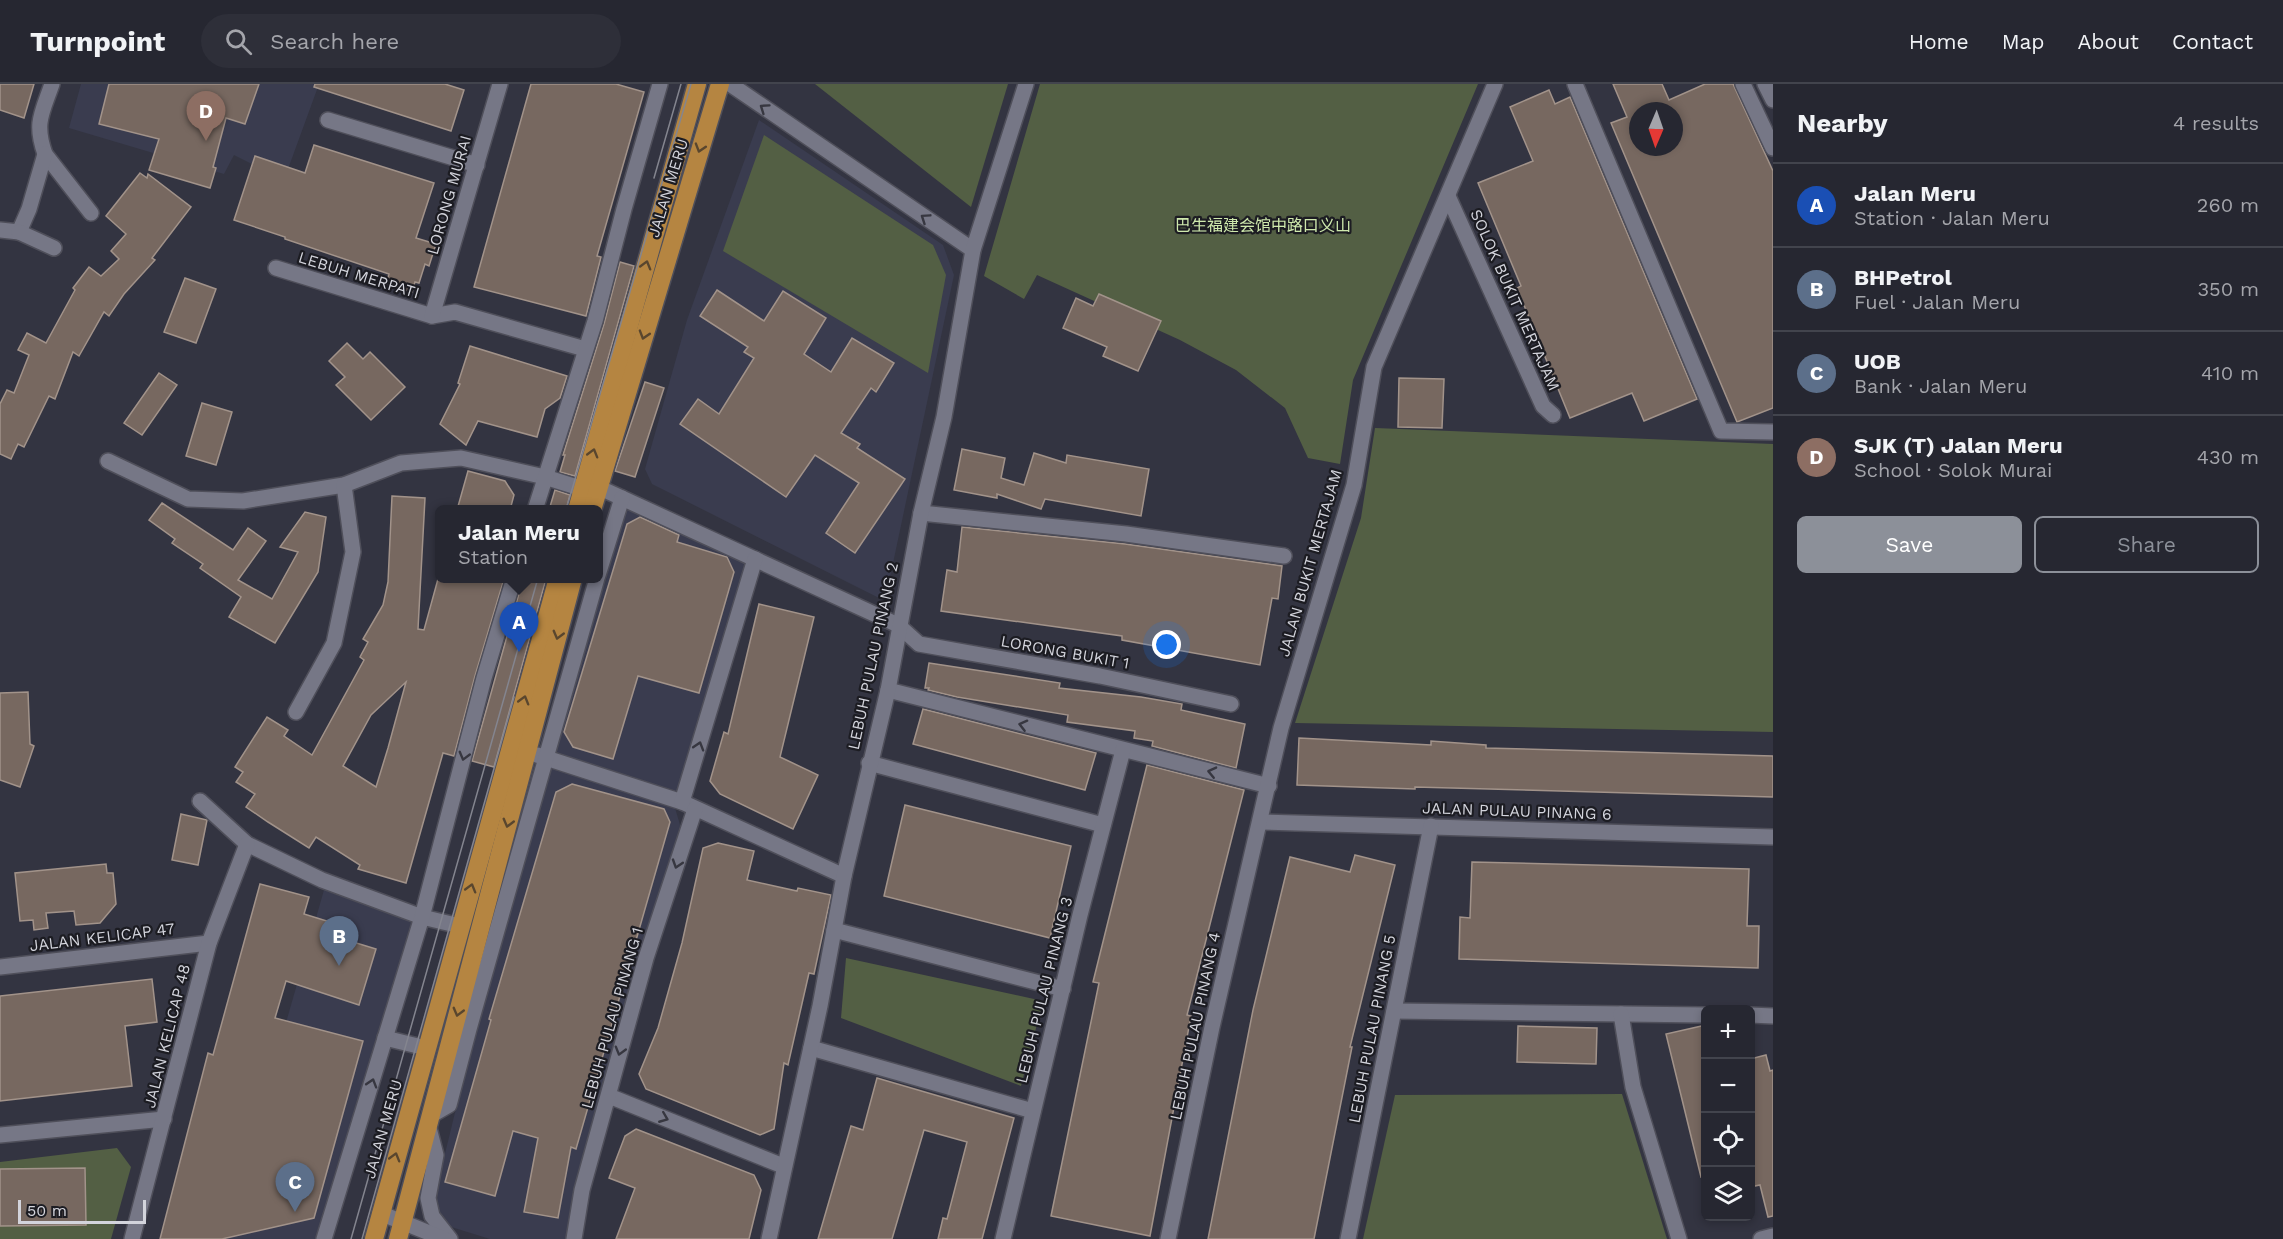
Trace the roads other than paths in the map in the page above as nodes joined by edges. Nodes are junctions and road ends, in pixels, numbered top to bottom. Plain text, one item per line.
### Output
1 (52, 84) edge
2 (500, 84) edge
3 (660, 84) edge
4 (696, 84) edge
5 (1026, 84) edge
6 (1495, 84) edge
7 (1575, 84) edge
8 (1743, 84) edge
9 (1765, 84) edge
10 (722, 87) edge
11 (1773, 100) edge
12 (328, 120) dead end
13 (1773, 148) edge
14 (45, 154) junction
15 (477, 165) junction
16 (1448, 196) junction
17 (91, 213) dead end
18 (0, 230) edge
19 (19, 232) junction
20 (54, 248) dead end
21 (973, 250) junction
22 (276, 268) dead end
23 (432, 316) junction
24 (585, 349) junction
25 (1553, 415) dead end
26 (1773, 432) edge
27 (108, 461) dead end
28 (545, 477) junction
29 (344, 485) junction
30 (590, 488) junction
31 (622, 498) junction
32 (537, 505) edge
33 (580, 505) edge
34 (592, 505) edge
35 (921, 513) junction
36 (1284, 556) dead end
37 (755, 559) junction
38 (603, 561) edge
39 (513, 583) edge
40 (557, 583) edge
41 (572, 583) edge
42 (596, 583) edge
43 (898, 625) junction
44 (888, 690) junction
45 (1231, 704) dead end
46 (296, 712) dead end
47 (1123, 750) junction
48 (527, 752) junction
49 (547, 759) junction
50 (869, 763) junction
51 (1269, 786) junction
52 (200, 801) dead end
53 (688, 805) junction
54 (1261, 822) junction
55 (1103, 825) junction
56 (1431, 826) junction
57 (1773, 837) edge
58 (246, 844) junction
59 (844, 876) junction
60 (422, 917) junction
61 (460, 926) junction
62 (834, 930) junction
63 (209, 943) junction
64 (0, 967) edge
65 (1063, 989) junction
66 (1394, 1011) junction
67 (1621, 1014) junction
68 (1701, 1015) edge
69 (1755, 1016) edge
70 (1773, 1016) edge
71 (385, 1038) junction
72 (426, 1048) junction
73 (811, 1048) junction
74 (609, 1096) junction
75 (1033, 1111) junction
76 (164, 1119) junction
77 (429, 1120) junction
78 (0, 1135) edge
79 (783, 1166) junction
80 (380, 1213) junction
81 (400, 1231) edge
82 (1773, 1236) edge
83 (132, 1239) edge
84 (324, 1239) edge
85 (374, 1239) edge
86 (444, 1239) edge
87 (450, 1239) edge
88 (574, 1239) edge
89 (769, 1239) edge
90 (1003, 1239) edge
91 (1168, 1239) edge
92 (1348, 1239) edge
93 (1679, 1239) edge
94 (1761, 1239) edge

1 - 14 street
2 - 15 street, LORONG MURAI
3 - 24 street
4 - 10 street
30 -> 4 highway, JALAN MERU
5 - 21 street, LEBUH PULAU PINANG 2
6 - 16 street, JALAN BUKIT MERTAJAM
7 - 26 street
8 - 13 street
9 - 11 street
21 -> 10 street
10 -> 30 highway, JALAN MERU
12 - 15 street
14 - 17 street
14 - 19 street
15 - 23 street, LORONG MURAI
16 - 25 street, SOLOK BUKIT MERTAJAM
16 - 51 street, JALAN BUKIT MERTAJAM
18 - 19 street
19 - 20 street
21 - 35 street, LEBUH PULAU PINANG 2
22 - 23 street, LEBUH MERPATI
23 - 24 street
24 - 28 street
27 - 29 street, LORONG BUKIT 1
28 - 29 street, LORONG BUKIT 1
28 - 30 street, LORONG BUKIT 1
28 - 32 street
29 - 46 street
30 - 31 street, LORONG BUKIT 1
30 - 33 highway, JALAN MERU
30 - 34 highway, JALAN MERU
31 - 37 street, LORONG BUKIT 1
31 - 38 street
35 - 36 street
35 - 43 street, LEBUH PULAU PINANG 2
37 - 43 street, LORONG BUKIT 1
53 -> 37 street, LEBUH PULAU PINANG 1
39 -> 60 street
61 -> 40 highway, JALAN MERU
41 -> 48 highway
42 - 49 street
43 - 44 street, LEBUH PULAU PINANG 2
43 - 45 street, LORONG BUKIT 1
47 -> 44 street
44 - 50 street, LEBUH PULAU PINANG 2
51 -> 47 street
47 - 55 street, LEBUH PULAU PINANG 3
48 - 49 street
48 -> 77 highway
49 - 53 street
49 - 77 street
50 - 55 street
50 - 59 street, LEBUH PULAU PINANG 2
51 - 54 street, JALAN BUKIT MERTAJAM
52 - 58 street
53 - 59 street
53 -> 74 street, LEBUH PULAU PINANG 1
54 - 56 street, JALAN PULAU PINANG 6
54 - 91 street, LEBUH PULAU PINANG 4
55 - 65 street, LEBUH PULAU PINANG 3
56 - 57 street, JALAN PULAU PINANG 6
56 - 66 street, LEBUH PULAU PINANG 5
58 - 60 street
58 - 63 street, JALAN KELICAP 48
59 - 62 street, LEBUH PULAU PINANG 2
60 - 61 street
60 - 71 street
61 - 72 highway, JALAN MERU
62 - 65 street
62 - 73 street, LEBUH PULAU PINANG 2
63 - 64 street, JALAN KELICAP 47
63 - 76 street, JALAN KELICAP 48
65 - 75 street, LEBUH PULAU PINANG 3
66 - 67 street
66 - 92 street, LEBUH PULAU PINANG 5
67 - 68 street
67 - 93 street
69 - 70 street
71 - 72 street
84 -> 71 street
80 -> 72 highway, JALAN MERU
73 - 75 street
73 - 79 street, LEBUH PULAU PINANG 2
74 -> 79 street
74 - 88 street, LEBUH PULAU PINANG 1
75 - 90 street, LEBUH PULAU PINANG 3
76 - 78 street
76 - 83 street, JALAN KELICAP 48
77 - 81 highway
77 - 87 street
79 - 89 street, LEBUH PULAU PINANG 2
80 - 81 street
80 - 85 highway, JALAN MERU
81 - 86 street
82 - 94 street

